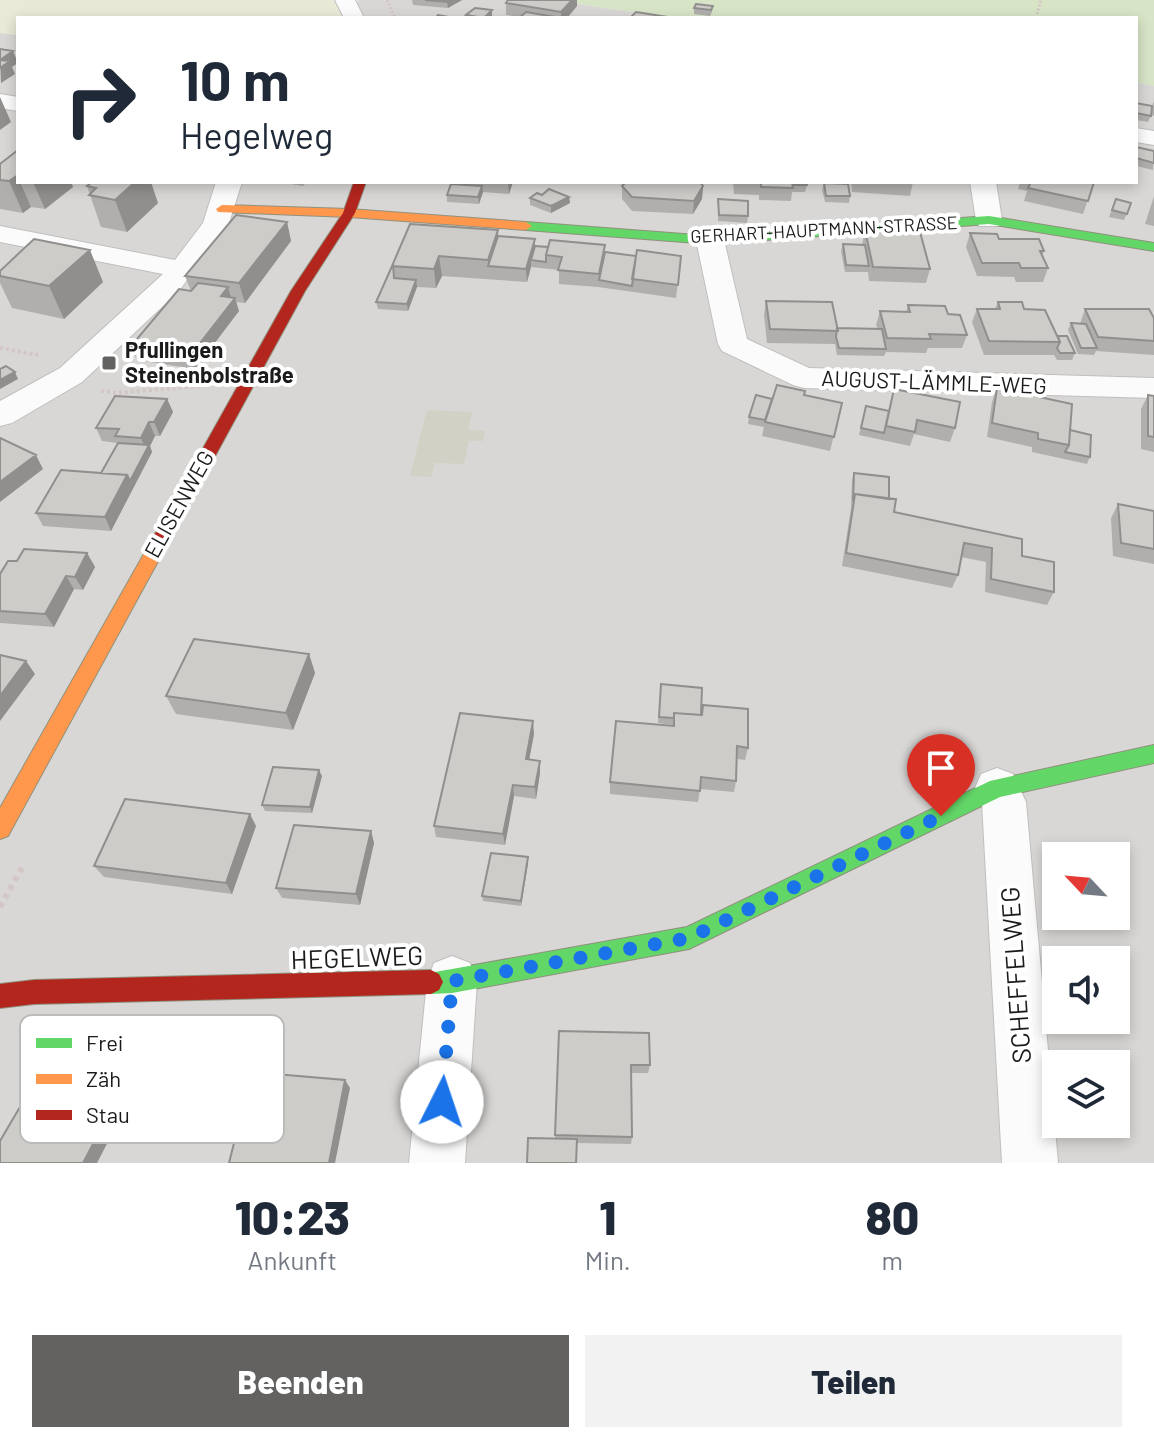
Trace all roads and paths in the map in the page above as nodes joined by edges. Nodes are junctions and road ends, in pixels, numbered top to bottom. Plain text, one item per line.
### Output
1 (228, 184) edge
2 (359, 184) edge
3 (983, 184) edge
4 (222, 209) junction
5 (349, 213) junction
6 (989, 220) junction
7 (0, 234) edge
8 (710, 240) junction
9 (1154, 247) edge
10 (183, 270) junction
11 (198, 386) dead end
12 (1154, 388) edge
13 (116, 393) edge
14 (0, 415) edge
15 (1154, 754) edge
16 (997, 788) junction
17 (0, 829) edge
18 (452, 981) junction
19 (0, 996) edge
20 (437, 1163) edge
21 (1030, 1163) edge

1 - 4 street
2 - 5 street, ELISENWEG
3 - 6 street
4 - 5 street, GERHART-HAUPTMANN-STRASSE
4 - 10 street
5 - 8 street, GERHART-HAUPTMANN-STRASSE
5 - 17 street, ELISENWEG
6 - 8 street, GERHART-HAUPTMANN-STRASSE
6 - 9 street, GERHART-HAUPTMANN-STRASSE
7 - 10 street
8 - 12 street, AUGUST-LÄMMLE-WEG
10 - 14 street
11 - 13 path
15 - 16 street, HEGELWEG
16 - 18 street, HEGELWEG
16 - 21 street, SCHEFFELWEG
18 - 19 street, HEGELWEG
18 - 20 street

